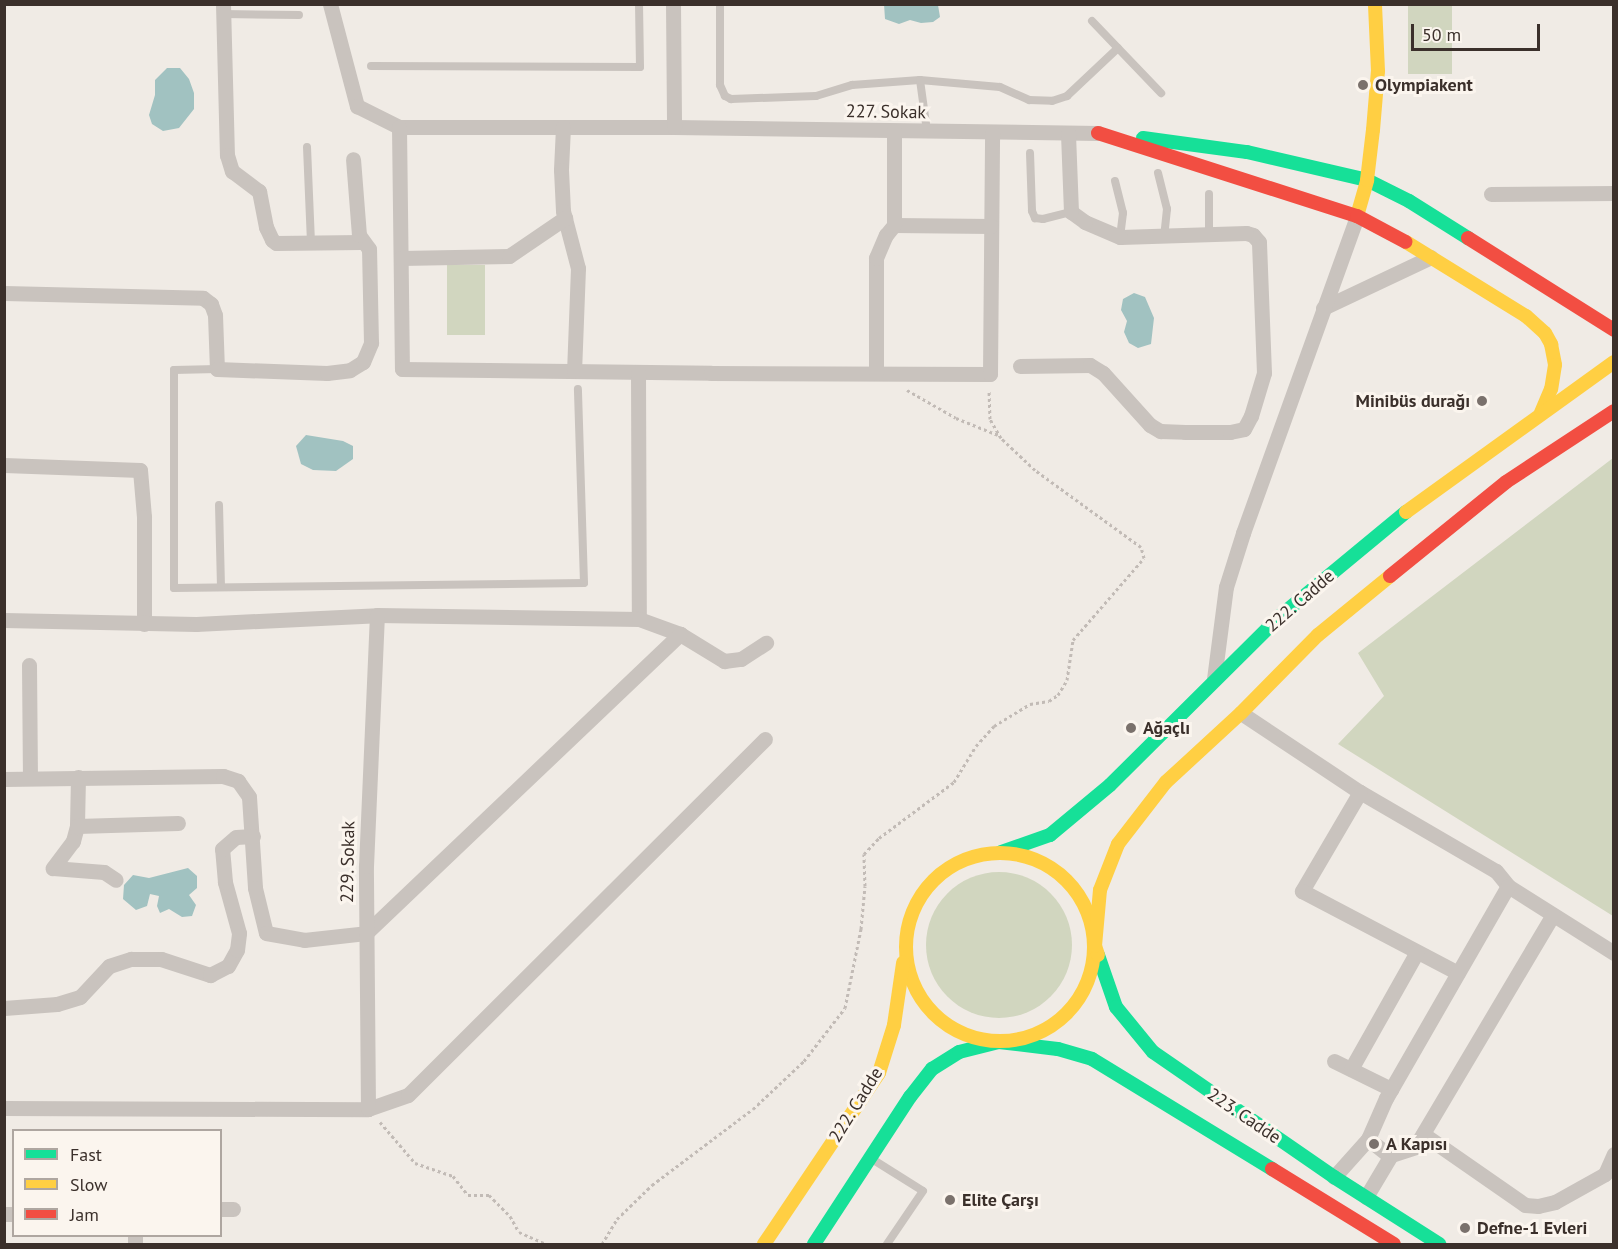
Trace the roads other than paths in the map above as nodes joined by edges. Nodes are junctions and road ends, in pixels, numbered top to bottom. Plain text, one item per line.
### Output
1 (330, 4) edge
2 (639, 4) edge
3 (673, 4) edge
4 (720, 4) edge
5 (1375, 4) edge
6 (223, 10) edge
7 (299, 15) dead end
8 (1092, 21) dead end
9 (1118, 48) junction
10 (371, 66) dead end
11 (920, 80) junction
12 (1161, 93) dead end
13 (399, 127) junction
14 (564, 127) junction
15 (674, 127) junction
16 (894, 131) junction
17 (927, 132) junction
18 (992, 133) junction
19 (1068, 133) junction
20 (1098, 133) junction
21 (307, 147) dead end
22 (1030, 153) dead end
23 (353, 159) dead end
24 (1158, 173) dead end
25 (1367, 180) junction
26 (1115, 181) dead end
27 (1614, 193) edge
28 (1209, 194) dead end
29 (1491, 194) dead end
30 (1071, 212) junction
31 (1357, 216) junction
32 (565, 218) junction
33 (894, 225) junction
34 (992, 226) junction
35 (1164, 236) junction
36 (1209, 236) junction
37 (1120, 237) junction
38 (311, 242) junction
39 (362, 242) junction
40 (1431, 257) junction
41 (401, 258) junction
42 (4, 293) edge
43 (1323, 308) junction
44 (1614, 330) edge
45 (1614, 362) edge
46 (1020, 366) dead end
47 (217, 369) junction
48 (574, 371) junction
49 (638, 372) junction
50 (876, 373) junction
51 (578, 389) dead end
52 (1614, 411) edge
53 (1541, 413) junction
54 (4, 465) edge
55 (219, 505) dead end
56 (221, 587) junction
57 (377, 615) junction
58 (639, 619) junction
59 (4, 620) edge
60 (144, 624) junction
61 (680, 634) junction
62 (765, 643) dead end
63 (29, 665) dead end
64 (1214, 679) junction
65 (1241, 713) junction
66 (765, 739) dead end
67 (30, 777) junction
68 (78, 777) junction
69 (4, 779) edge
70 (1360, 792) junction
71 (178, 823) dead end
72 (77, 826) junction
73 (253, 836) junction
74 (1000, 852) junction
75 (116, 880) dead end
76 (1508, 886) junction
77 (1553, 915) junction
78 (366, 933) junction
79 (1095, 945) junction
80 (904, 948) junction
81 (1417, 952) junction
82 (1614, 953) edge
83 (1458, 973) junction
84 (4, 1008) edge
85 (999, 1042) junction
86 (1334, 1061) dead end
87 (1351, 1069) junction
88 (1391, 1089) junction
89 (4, 1108) edge
90 (368, 1109) junction
91 (1423, 1134) junction
92 (1368, 1139) junction
93 (1614, 1154) edge
94 (1391, 1155) junction
95 (871, 1158) junction
96 (1334, 1177) junction
97 (1366, 1197) junction
98 (1386, 1243) edge
99 (764, 1245) edge
100 (814, 1245) edge
101 (886, 1245) edge
102 (1439, 1245) edge

1 - 13 street
2 - 10 lane
3 - 15 street
4 - 11 lane
5 - 25 main road
6 - 7 lane
6 - 38 street
8 - 9 lane
9 - 11 lane
9 - 12 lane
11 - 17 lane
13 - 14 street, 227. Sokak
13 - 41 street
14 - 15 street, 227. Sokak
14 - 32 street
15 - 16 street, 227. Sokak
16 - 17 street, 227. Sokak
16 - 33 street
17 - 18 street, 227. Sokak
18 - 19 street, 227. Sokak
18 - 34 street
19 - 20 street, 227. Sokak
19 - 30 street
20 - 25 main road
20 - 31 main road
21 - 38 lane
22 - 30 lane
23 - 39 street
24 - 35 lane
25 - 31 main road
25 - 44 main road
26 - 37 lane
27 - 29 street
28 - 36 lane
30 - 37 street
31 - 40 main road
31 - 43 street
32 - 41 street
32 - 48 street
33 - 34 street
33 - 50 street
34 - 50 street
35 - 36 street
35 - 37 street
36 - 46 street
38 - 39 street
39 - 47 street
40 - 43 street
40 - 53 main road
41 - 48 street
42 - 47 street
43 - 64 street
45 - 53 main road, 222. Cadde
47 - 56 lane
48 - 49 street
49 - 50 street
49 - 58 street
51 - 56 lane
52 - 65 main road, 222. Cadde
53 - 64 main road, 222. Cadde
54 - 60 street
55 - 56 lane
57 - 58 street
57 - 60 street
57 - 78 street, 229. Sokak
58 - 61 street
59 - 60 street
61 - 62 street
61 - 78 street
63 - 67 street
64 - 74 main road, 222. Cadde
65 - 70 street
65 - 79 main road, 222. Cadde
66 - 90 street
67 - 68 street
67 - 69 street
68 - 72 street
68 - 73 street
70 - 76 street
70 - 81 street
71 - 72 street
72 - 75 street
73 - 78 street
73 - 84 street
74 - 79 main road
74 - 80 main road
76 - 77 street
76 - 83 street
77 - 82 street
77 - 91 street
78 - 90 street, 229. Sokak
79 - 85 main road
79 - 96 main road, 223. Cadde
80 - 85 main road
80 - 99 main road, 222. Cadde
81 - 83 street
81 - 87 street
83 - 88 street
85 - 95 main road
85 - 98 main road, 223. Cadde
86 - 87 street
87 - 88 street
88 - 92 street
89 - 90 street
91 - 93 street
91 - 94 street
92 - 94 street
92 - 96 street
94 - 97 street
95 - 100 main road
95 - 101 lane
96 - 97 main road, 223. Cadde
97 - 102 main road, 223. Cadde

